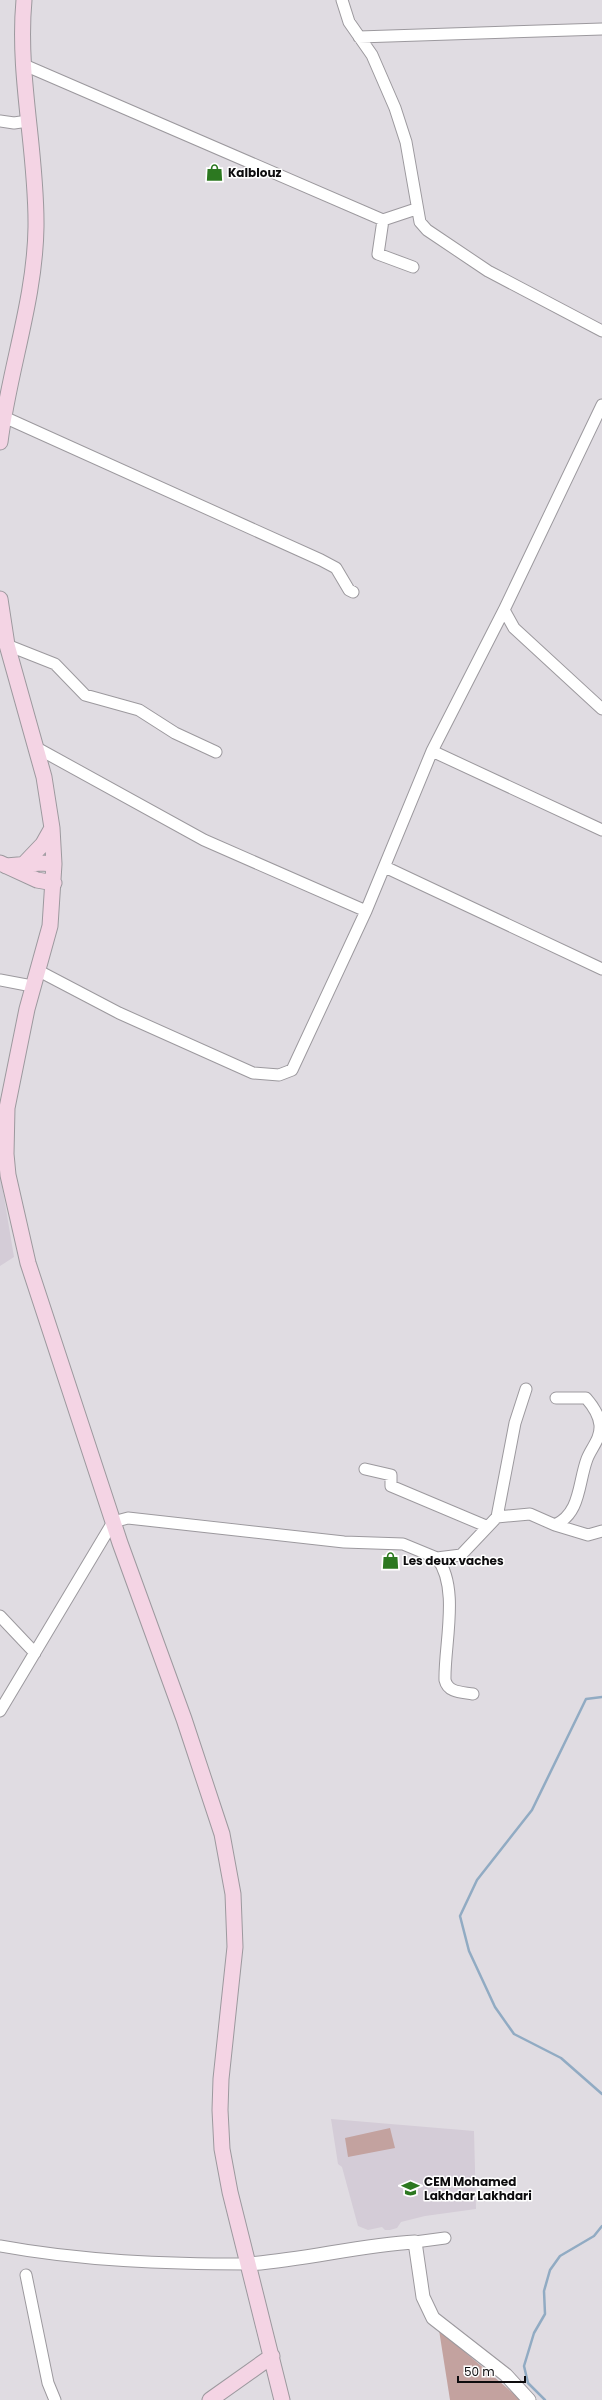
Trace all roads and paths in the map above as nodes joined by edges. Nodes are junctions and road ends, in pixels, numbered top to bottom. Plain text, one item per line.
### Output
1 (24, 0) edge
2 (342, 0) edge
3 (602, 29) edge
4 (359, 37) junction
5 (22, 64) junction
6 (0, 121) edge
7 (28, 121) junction
8 (416, 209) junction
9 (383, 220) junction
10 (413, 267) dead end
11 (602, 331) edge
12 (602, 405) edge
13 (4, 417) junction
14 (0, 442) edge
15 (353, 592) dead end
16 (0, 599) edge
17 (504, 610) junction
18 (7, 645) junction
19 (602, 709) edge
20 (37, 748) junction
21 (432, 751) junction
22 (216, 752) dead end
23 (52, 828) junction
24 (602, 830) edge
25 (3, 864) edge
26 (54, 864) junction
27 (385, 867) junction
28 (25, 870) junction
29 (54, 883) junction
30 (53, 902) junction
31 (366, 911) junction
32 (602, 969) edge
33 (37, 970) junction
34 (0, 980) edge
35 (32, 986) junction
36 (3, 1136) edge
37 (526, 1389) dead end
38 (556, 1398) dead end
39 (365, 1469) dead end
40 (497, 1517) junction
41 (113, 1522) junction
42 (555, 1525) junction
43 (486, 1526) junction
44 (602, 1531) edge
45 (437, 1558) junction
46 (0, 1616) edge
47 (34, 1653) junction
48 (473, 1694) dead end
49 (0, 1711) edge
50 (445, 2238) dead end
51 (416, 2242) junction
52 (0, 2246) edge
53 (248, 2264) junction
54 (26, 2275) dead end
55 (272, 2356) junction
56 (55, 2400) edge
57 (210, 2400) edge
58 (282, 2400) edge
59 (529, 2400) edge

1 - 5 main road
2 - 4 street
3 - 4 street
4 - 8 street
5 - 7 main road
5 - 9 street
6 - 7 street
7 - 13 main road
8 - 9 street
8 - 11 street
9 - 10 street
12 - 17 street
13 - 14 main road
13 - 15 street
16 - 18 main road
17 - 19 street
17 - 21 street
18 - 20 main road
18 - 22 street
20 - 23 main road
20 - 31 street
21 - 24 street
21 - 27 street
23 - 26 main road
23 - 28 main road
25 - 28 main road
26 - 28 main road
26 - 29 main road
27 - 31 street
27 - 32 street
28 - 29 main road
28 - 30 main road
29 - 30 main road
30 - 33 main road
31 - 33 street
33 - 35 main road
34 - 35 street
35 - 36 main road
36 - 41 main road
37 - 40 street
38 - 42 street
39 - 43 street
40 - 42 street
40 - 43 street
41 - 45 street
41 - 47 street
41 - 53 main road
42 - 44 street
43 - 45 street
45 - 48 street
46 - 47 street
47 - 49 street
50 - 51 street
51 - 53 street
51 - 59 street
52 - 53 street
53 - 55 main road
54 - 56 street
55 - 57 main road
55 - 58 main road

